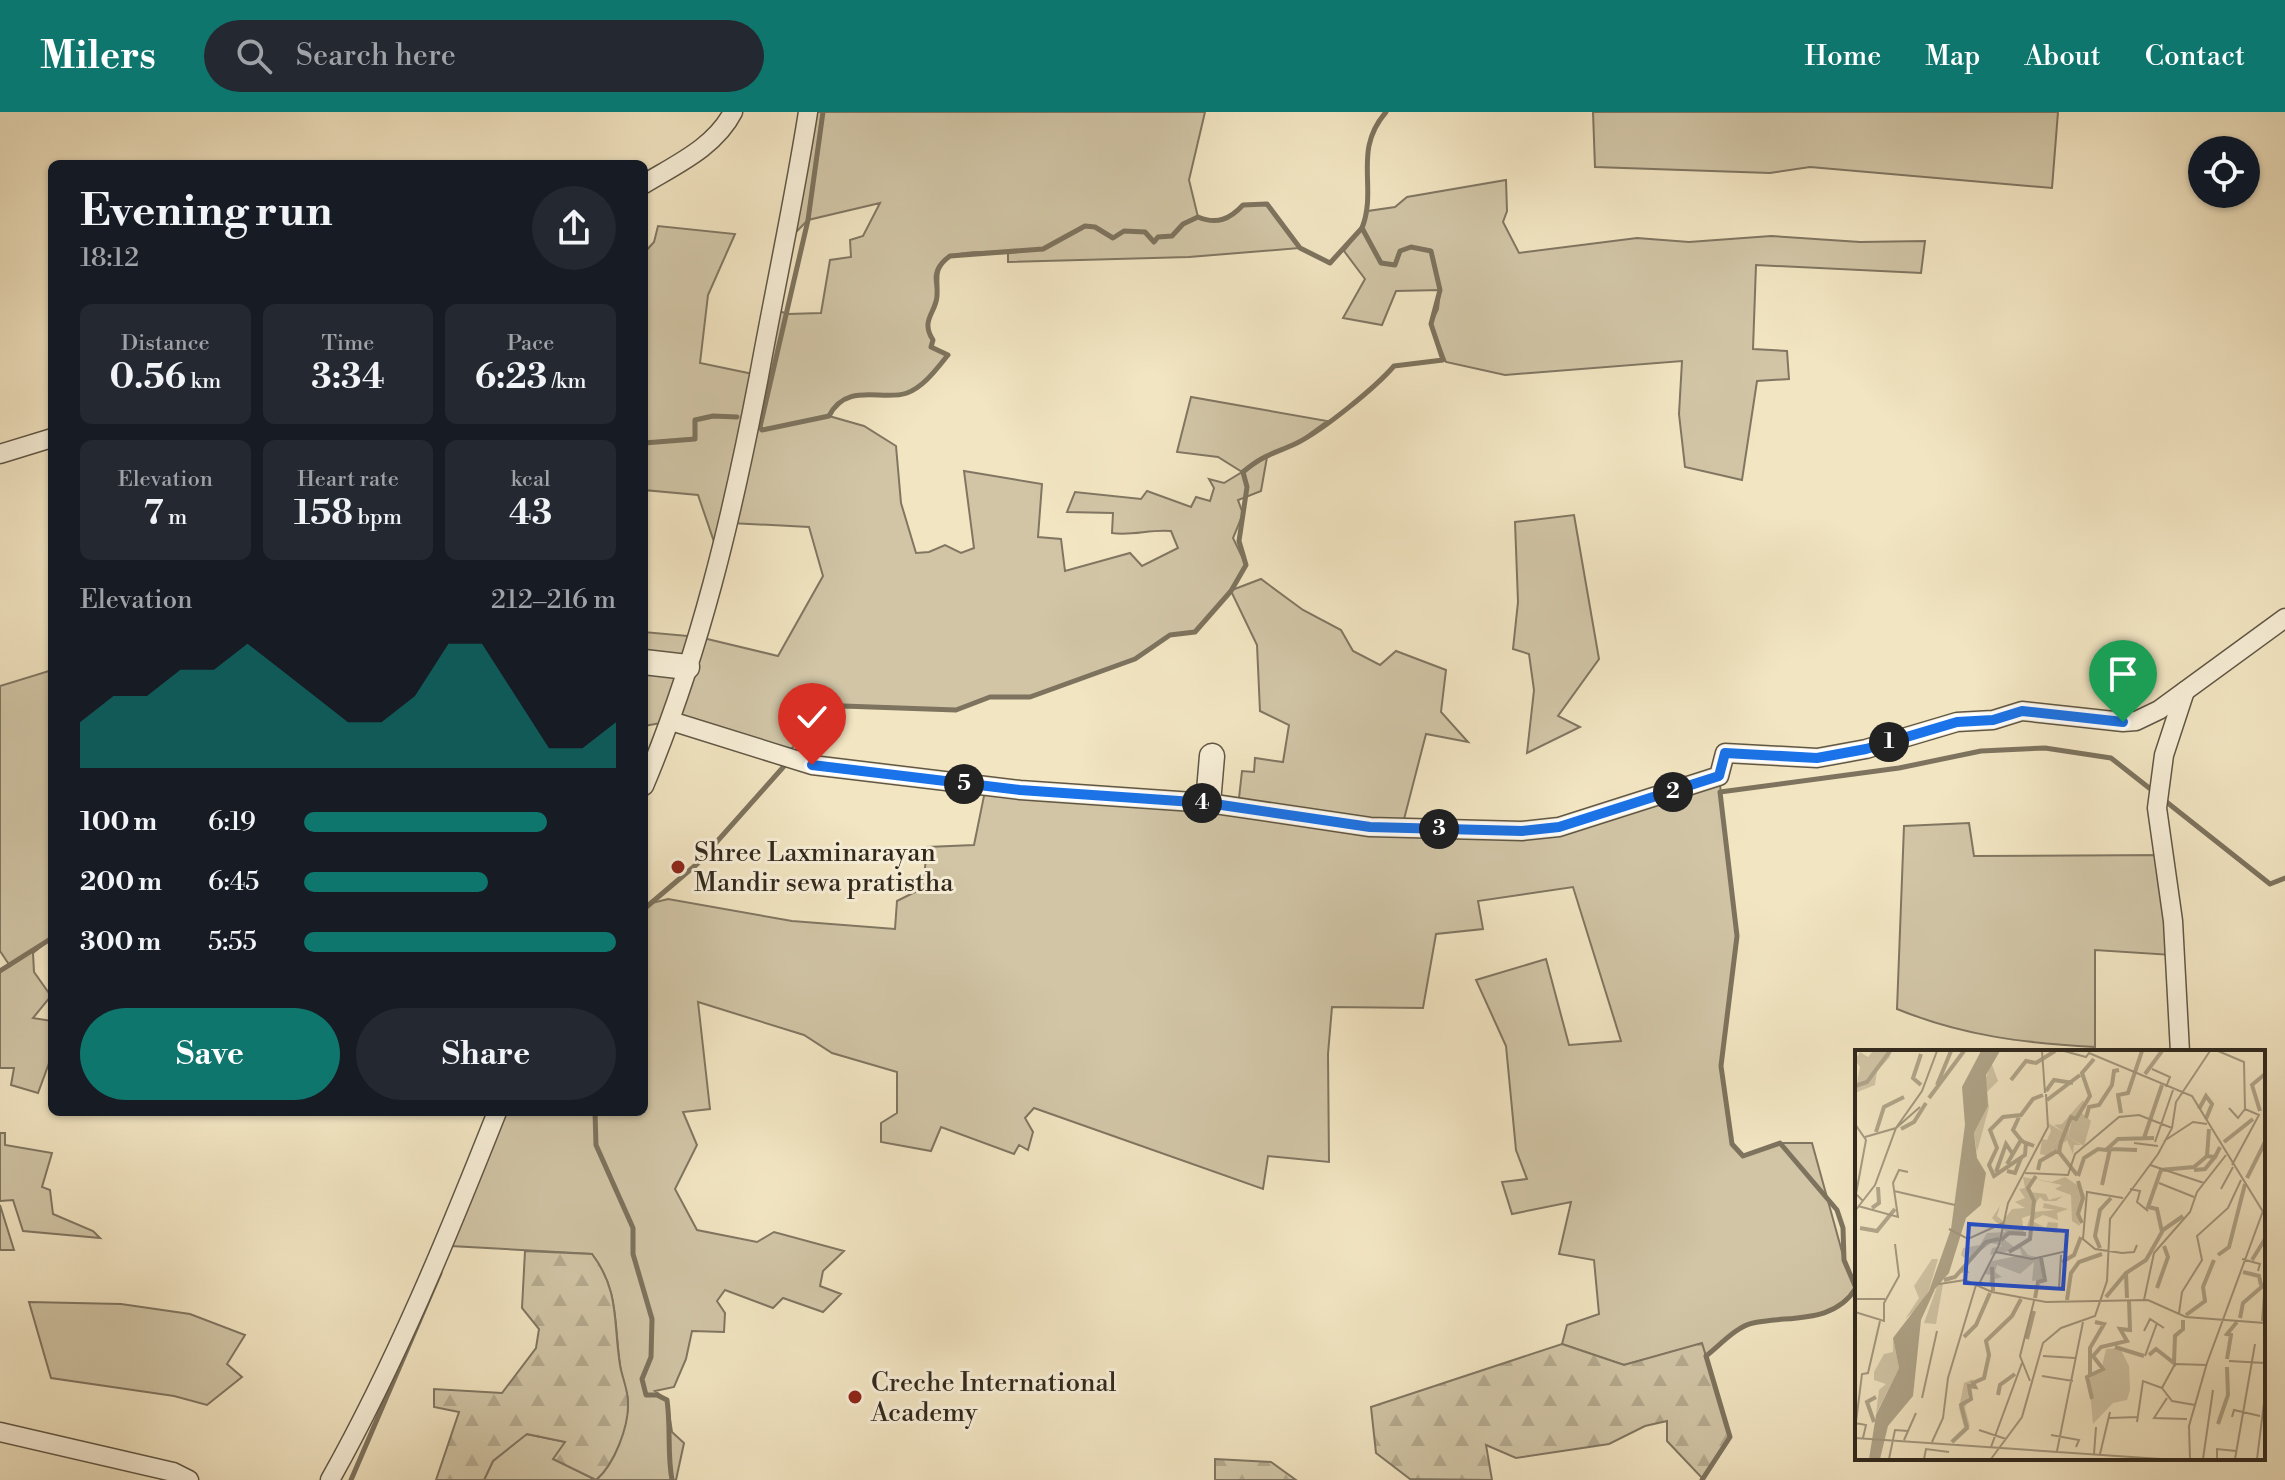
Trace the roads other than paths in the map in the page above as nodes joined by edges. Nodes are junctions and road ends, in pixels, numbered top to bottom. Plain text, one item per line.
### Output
1 (733, 112) edge
2 (808, 112) edge
3 (648, 182) edge
4 (48, 439) edge
5 (0, 454) edge
6 (2285, 618) edge
7 (648, 662) edge
8 (687, 667) junction
9 (2185, 691) junction
10 (671, 721) junction
11 (1212, 756) dead end
12 (648, 776) edge
13 (1208, 803) junction
14 (2180, 1050) edge
15 (495, 1116) edge
16 (0, 1432) edge
17 (189, 1480) edge
18 (330, 1480) edge

1 - 3 street
2 - 8 street
4 - 5 street
6 - 9 street
7 - 8 street
8 - 10 street
9 - 13 street
9 - 14 street
10 - 12 street
10 - 13 street
11 - 13 street
15 - 18 street
16 - 17 street

